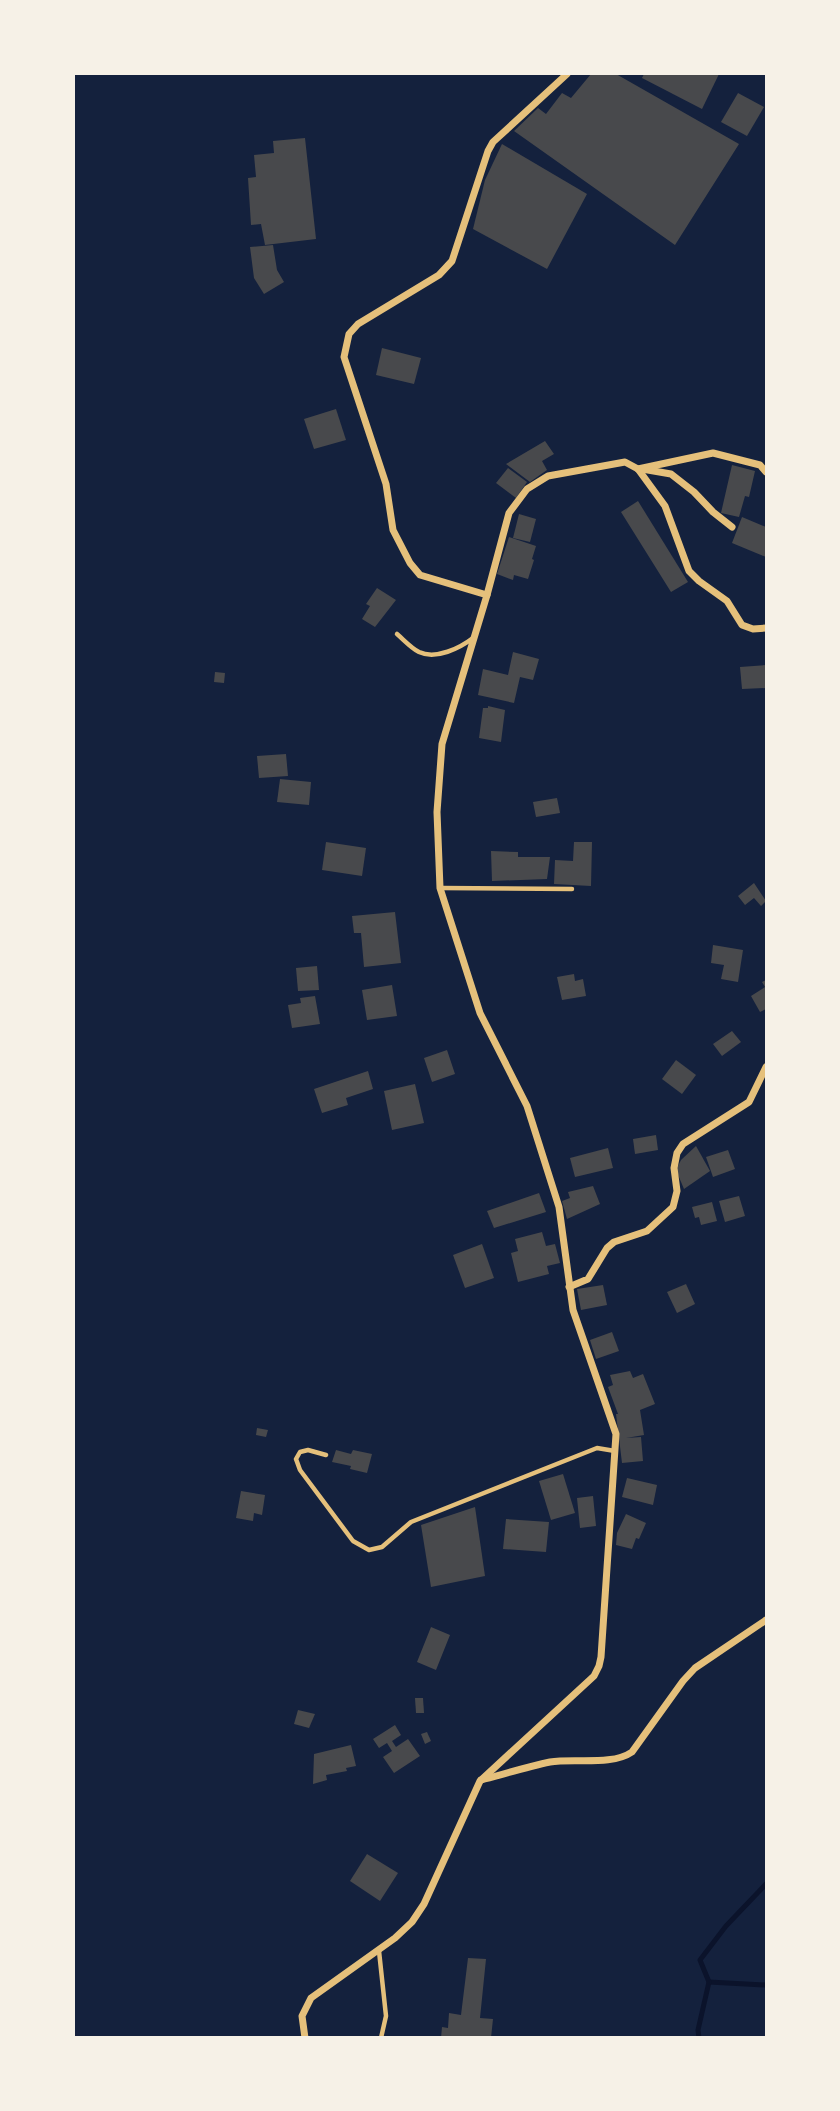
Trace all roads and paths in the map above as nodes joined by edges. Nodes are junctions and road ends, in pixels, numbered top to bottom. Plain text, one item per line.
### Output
1 (566, 74) edge
2 (638, 469) junction
3 (766, 472) edge
4 (732, 527) dead end
5 (487, 595) junction
6 (766, 628) edge
7 (397, 634) dead end
8 (475, 636) junction
9 (440, 888) junction
10 (572, 889) dead end
11 (766, 1067) edge
12 (569, 1287) junction
13 (616, 1452) junction
14 (326, 1455) dead end
15 (766, 1620) edge
16 (480, 1781) junction
17 (379, 1950) junction
18 (305, 2038) edge
19 (381, 2038) edge

1 - 5 street
2 - 3 street
2 - 4 street
2 - 5 street
2 - 6 street
5 - 8 street
7 - 8 lane
8 - 9 street
9 - 10 lane
9 - 12 street
11 - 12 street
12 - 13 street
13 - 14 lane
13 - 16 street
15 - 16 street
16 - 17 street
17 - 18 street
17 - 19 lane

